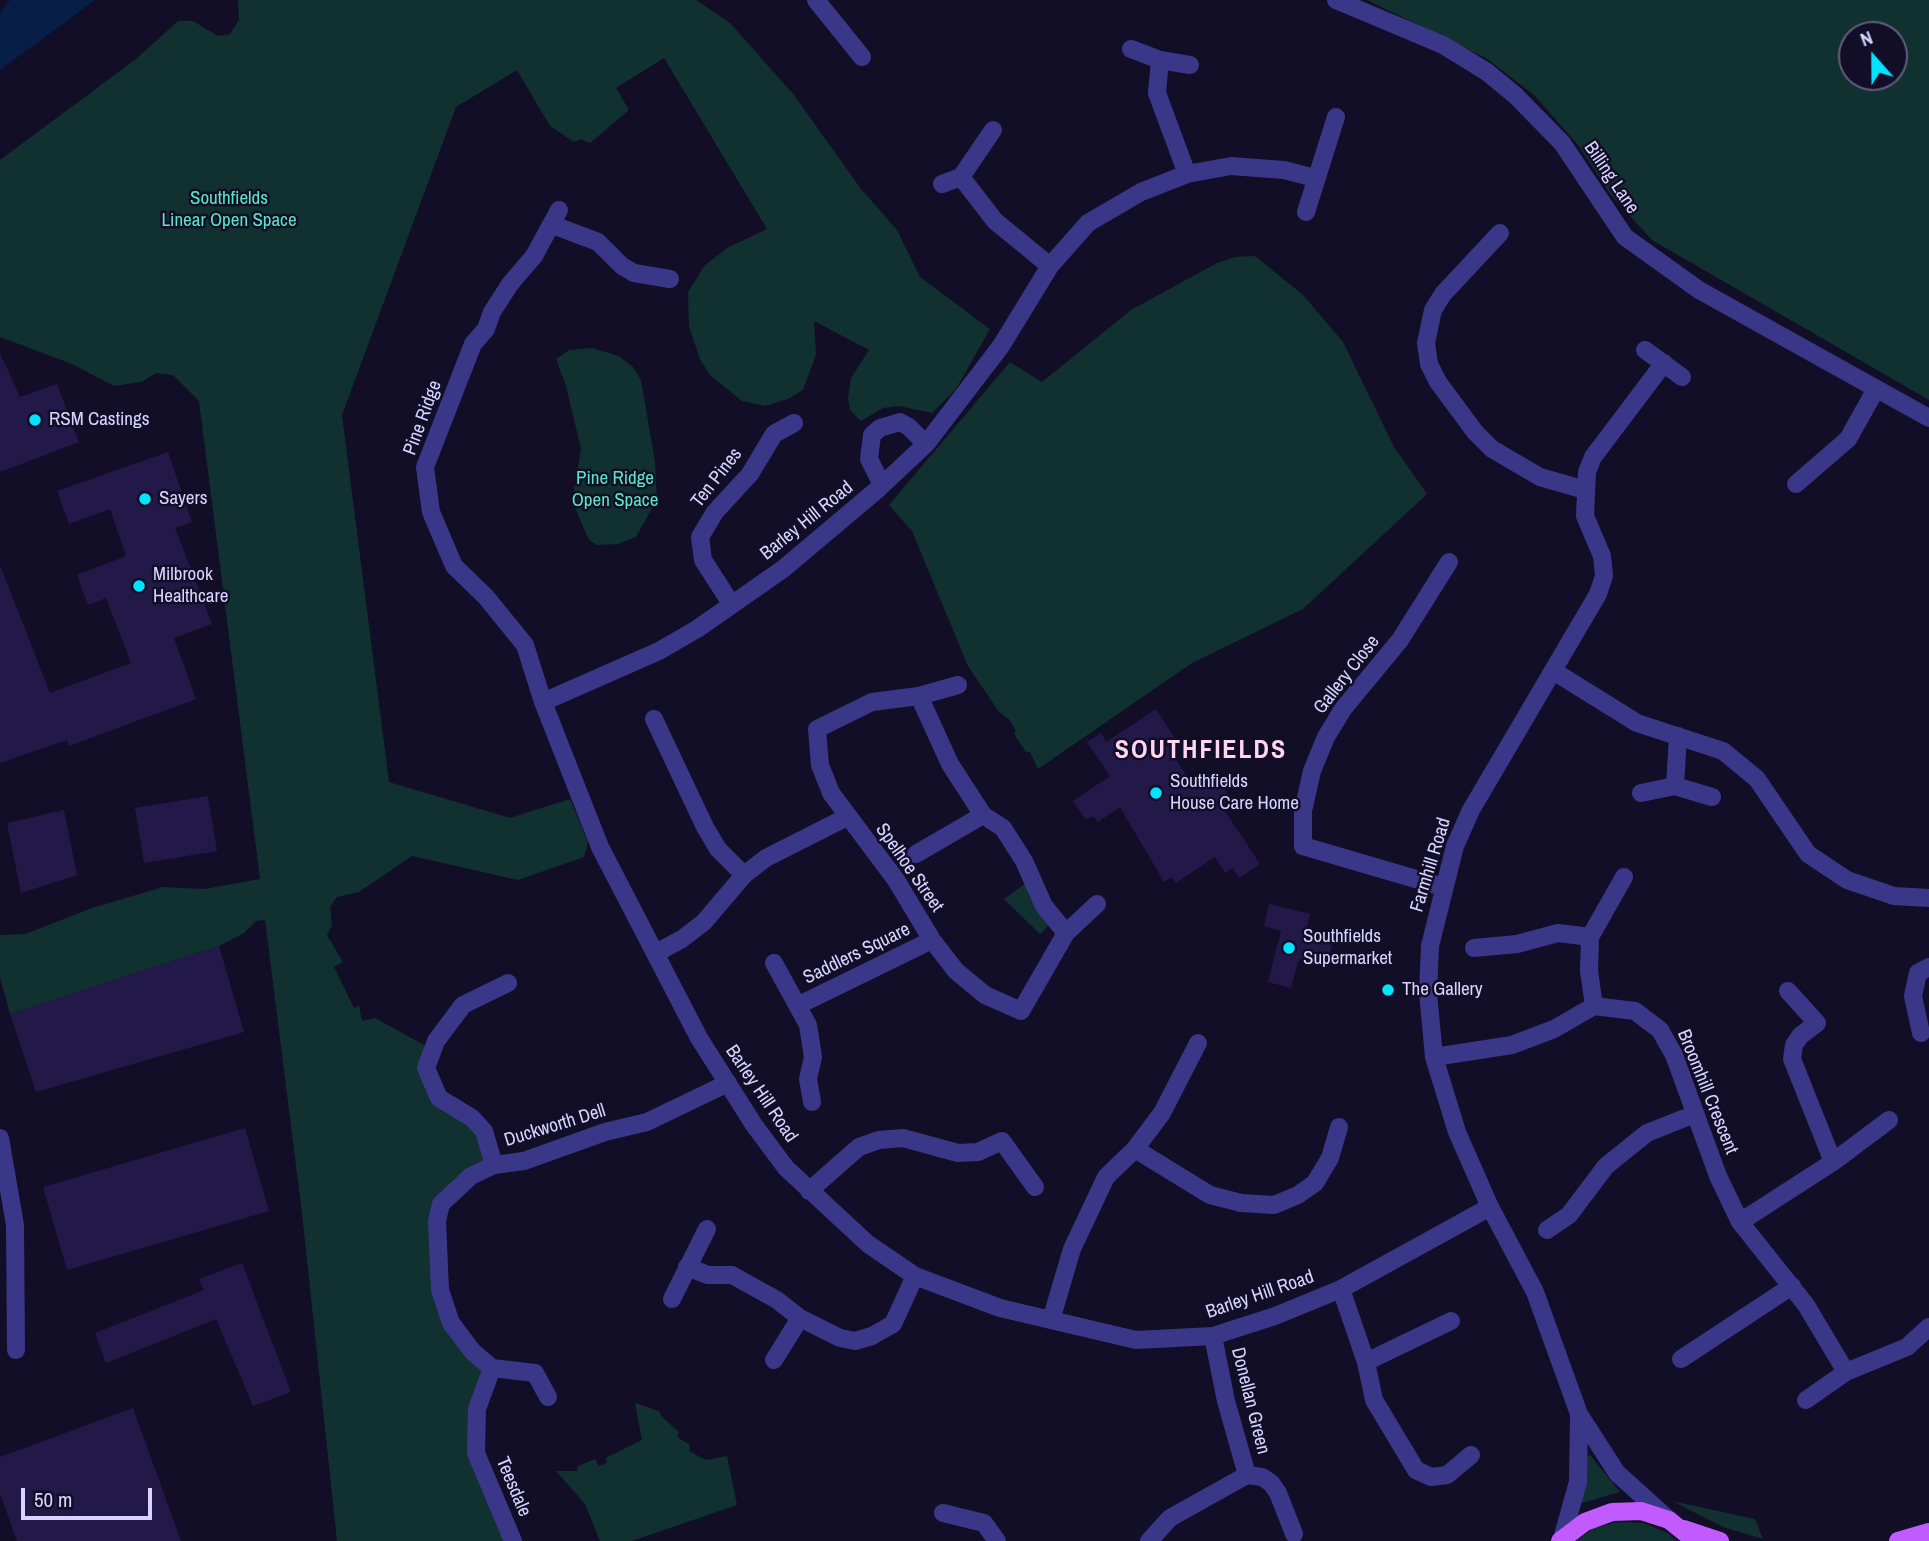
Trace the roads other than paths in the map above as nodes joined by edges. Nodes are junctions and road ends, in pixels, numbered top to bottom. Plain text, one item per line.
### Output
1 (1336, 0) edge
2 (822, 2) edge
3 (1131, 49) dead end
4 (862, 57) dead end
5 (1160, 60) junction
6 (1189, 65) dead end
7 (1336, 117) dead end
8 (993, 130) dead end
9 (1187, 174) junction
10 (961, 177) junction
11 (1315, 178) junction
12 (942, 184) dead end
13 (1306, 212) dead end
14 (1500, 233) dead end
15 (1050, 266) junction
16 (670, 279) dead end
17 (1645, 350) dead end
18 (1664, 363) junction
19 (1682, 377) dead end
20 (1876, 389) junction
21 (1929, 418) edge
22 (794, 423) dead end
23 (926, 444) junction
24 (1796, 484) dead end
25 (882, 485) junction
26 (1585, 490) junction
27 (1449, 562) dead end
28 (732, 605) junction
29 (1555, 671) junction
30 (958, 685) dead end
31 (919, 696) junction
32 (542, 702) junction
33 (654, 719) dead end
34 (1678, 736) junction
35 (1675, 786) junction
36 (1641, 793) dead end
37 (1712, 797) dead end
38 (984, 815) junction
39 (847, 817) junction
40 (916, 854) dead end
41 (744, 875) junction
42 (1624, 877) dead end
43 (1443, 887) junction
44 (1929, 898) edge
45 (1097, 904) dead end
46 (1066, 933) junction
47 (1590, 937) junction
48 (932, 940) junction
49 (1474, 948) dead end
50 (656, 953) junction
51 (774, 963) dead end
52 (1929, 967) edge
53 (508, 983) dead end
54 (1788, 990) dead end
55 (799, 1005) junction
56 (1594, 1006) junction
57 (1921, 1033) dead end
58 (1198, 1043) dead end
59 (1434, 1057) junction
60 (728, 1083) junction
61 (812, 1102) dead end
62 (1695, 1114) junction
63 (1889, 1120) dead end
64 (1339, 1127) dead end
65 (0, 1138) edge
66 (1135, 1149) junction
67 (1833, 1162) junction
68 (494, 1165) junction
69 (1035, 1187) dead end
70 (809, 1191) junction
71 (1490, 1207) junction
72 (1740, 1222) junction
73 (707, 1228) dead end
74 (1547, 1230) dead end
75 (687, 1267) junction
76 (915, 1276) junction
77 (1792, 1286) junction
78 (1341, 1289) junction
79 (672, 1298) dead end
80 (800, 1318) junction
81 (1051, 1320) junction
82 (1451, 1321) dead end
83 (1929, 1327) edge
84 (1213, 1336) junction
85 (16, 1350) dead end
86 (1682, 1359) dead end
87 (774, 1360) dead end
88 (1366, 1362) junction
89 (492, 1368) junction
90 (1846, 1372) junction
91 (548, 1397) dead end
92 (1806, 1400) dead end
93 (1579, 1414) junction
94 (1471, 1455) dead end
95 (1247, 1475) junction
96 (943, 1513) dead end
97 (1683, 1530) edge
98 (1929, 1532) edge
99 (1294, 1534) dead end
100 (1561, 1540) edge
101 (513, 1541) edge
102 (997, 1541) edge
103 (1149, 1541) edge
104 (1720, 1541) edge
105 (1898, 1541) edge

1 - 20 street, Billing Lane
2 - 4 street
3 - 5 street
5 - 6 street
5 - 9 street
7 - 11 street
8 - 10 street
9 - 11 street, Barley Hill Road
9 - 15 street, Barley Hill Road
10 - 12 street
10 - 15 street
11 - 13 street
14 - 26 street
15 - 23 street, Barley Hill Road
16 - 32 street, Pine Ridge
17 - 18 street
18 - 19 street
18 - 26 street, Farmhill Road
20 - 21 street, Billing Lane
20 - 24 street
22 - 28 street, Ten Pines
23 - 25 street, Barley Hill Road
23 - 25 street, Barley Hill Road
25 - 28 street, Barley Hill Road
26 - 29 street, Farmhill Road
27 - 43 street, Gallery Close
28 - 32 street, Barley Hill Road
29 - 34 street
29 - 43 street, Farmhill Road
30 - 31 street
31 - 38 street
31 - 39 street
32 - 50 street, Barley Hill Road
33 - 41 street
34 - 35 street
34 - 44 street
35 - 36 street
35 - 37 street
38 - 40 street
38 - 46 street
39 - 41 street, Spelhoe Street
39 - 48 street, Spelhoe Street
41 - 50 street, Spelhoe Street
42 - 47 street
43 - 59 street, Farmhill Road
45 - 46 street
46 - 48 street, Spelhoe Street
47 - 49 street
47 - 56 street
48 - 55 street, Saddlers Square
50 - 60 street, Barley Hill Road
51 - 55 street, Saddlers Square
52 - 57 street
53 - 68 street
54 - 67 street
55 - 61 street, Saddlers Square
56 - 59 street
56 - 62 street, Broomhill Crescent
58 - 66 street
59 - 71 street, Farmhill Road
60 - 68 street, Duckworth Dell
60 - 70 street, Barley Hill Road
62 - 72 street, Broomhill Crescent
62 - 74 street
63 - 67 street
64 - 66 street
65 - 85 street
66 - 81 street
67 - 72 street
68 - 89 street, Duckworth Dell
69 - 70 street
70 - 76 street, Barley Hill Road
71 - 78 street, Barley Hill Road
71 - 93 street, Farmhill Road
72 - 77 street, Broomhill Crescent
73 - 75 street
75 - 79 street
75 - 80 street
76 - 80 street
76 - 81 street, Barley Hill Road
77 - 86 street
77 - 90 street, Broomhill Crescent
78 - 84 street, Barley Hill Road
78 - 88 street
80 - 87 street
81 - 84 street, Barley Hill Road
82 - 88 street
83 - 90 street
84 - 95 street, Donellan Green
88 - 94 street
89 - 91 street
89 - 101 street, Teesdale
90 - 92 street
93 - 97 street, Farmhill Road
93 - 100 street, Farmhill Road
95 - 99 street, Donellan Green
95 - 103 street, Donellan Green
96 - 102 street
97 - 100 main road
97 - 104 main road
98 - 105 main road

